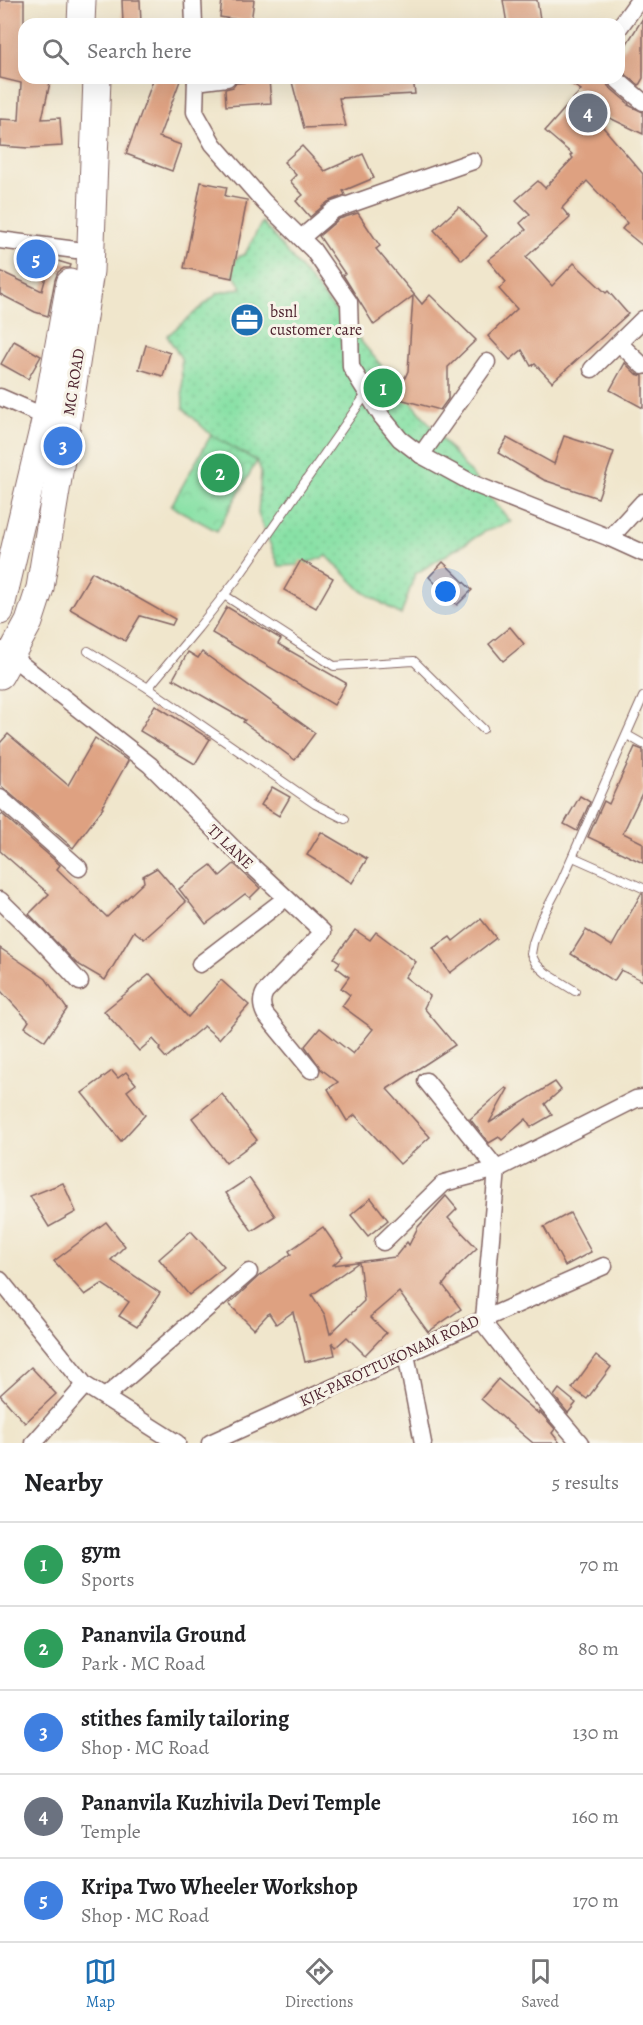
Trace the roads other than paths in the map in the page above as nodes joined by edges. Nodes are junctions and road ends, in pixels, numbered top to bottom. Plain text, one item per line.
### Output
1 (82, 0) edge
2 (100, 0) edge
3 (193, 0) edge
4 (639, 0) edge
5 (81, 18) edge
6 (99, 18) edge
7 (194, 18) edge
8 (625, 20) edge
9 (79, 84) edge
10 (98, 84) edge
11 (196, 84) edge
12 (622, 84) edge
13 (643, 102) edge
14 (473, 161) dead end
15 (301, 238) junction
16 (0, 240) edge
17 (76, 250) junction
18 (643, 319) edge
19 (619, 343) junction
20 (487, 362) dead end
21 (643, 366) edge
22 (592, 369) dead end
23 (367, 393) junction
24 (0, 397) edge
25 (46, 417) junction
26 (420, 455) junction
27 (643, 502) edge
28 (610, 538) junction
29 (643, 553) edge
30 (224, 595) junction
31 (0, 611) edge
32 (88, 651) dead end
33 (4, 660) edge
34 (147, 687) junction
35 (643, 697) edge
36 (483, 729) dead end
37 (627, 735) junction
38 (643, 744) edge
39 (0, 798) edge
40 (345, 819) dead end
41 (573, 856) junction
42 (78, 868) dead end
43 (643, 888) edge
44 (286, 898) junction
45 (0, 900) edge
46 (200, 964) dead end
47 (80, 982) dead end
48 (574, 992) dead end
49 (311, 1070) dead end
50 (426, 1081) dead end
51 (643, 1098) edge
52 (497, 1169) junction
53 (383, 1242) dead end
54 (604, 1266) dead end
55 (249, 1272) dead end
56 (0, 1280) edge
57 (483, 1319) junction
58 (406, 1354) junction
59 (85, 1385) junction
60 (105, 1397) junction
61 (34, 1443) edge
62 (177, 1443) edge
63 (210, 1443) edge
64 (423, 1443) edge
65 (580, 1443) edge

1 - 5 main road
2 - 6 main road
3 - 7 street
4 - 8 street
9 - 17 main road, MC ROAD
10 - 33 main road, MC ROAD
11 - 15 street
12 - 13 street
14 - 15 street
15 - 23 street
16 - 17 street
17 - 25 main road, MC ROAD
18 - 19 street
19 - 21 street
19 - 22 street
20 - 26 street
23 - 26 street
23 - 30 lane
24 - 25 street
25 - 31 main road, MC ROAD
26 - 28 street
27 - 28 street
28 - 29 street
30 - 34 lane
30 - 36 lane
32 - 34 lane
33 - 44 street, TJ LANE
34 - 40 lane
35 - 37 lane
37 - 38 lane
37 - 41 lane
39 - 42 street
41 - 43 lane
41 - 48 lane
44 - 46 street
44 - 49 street, TJ LANE
45 - 47 street
50 - 52 street
51 - 52 street
52 - 53 street
52 - 57 street, KJK-PAROTTUKONAM ROAD
54 - 57 street
55 - 60 street
56 - 59 street
57 - 58 street, KJK-PAROTTUKONAM ROAD
57 - 65 street
58 - 63 street, KJK-PAROTTUKONAM ROAD
58 - 64 street
59 - 60 street
59 - 61 street
60 - 62 street

